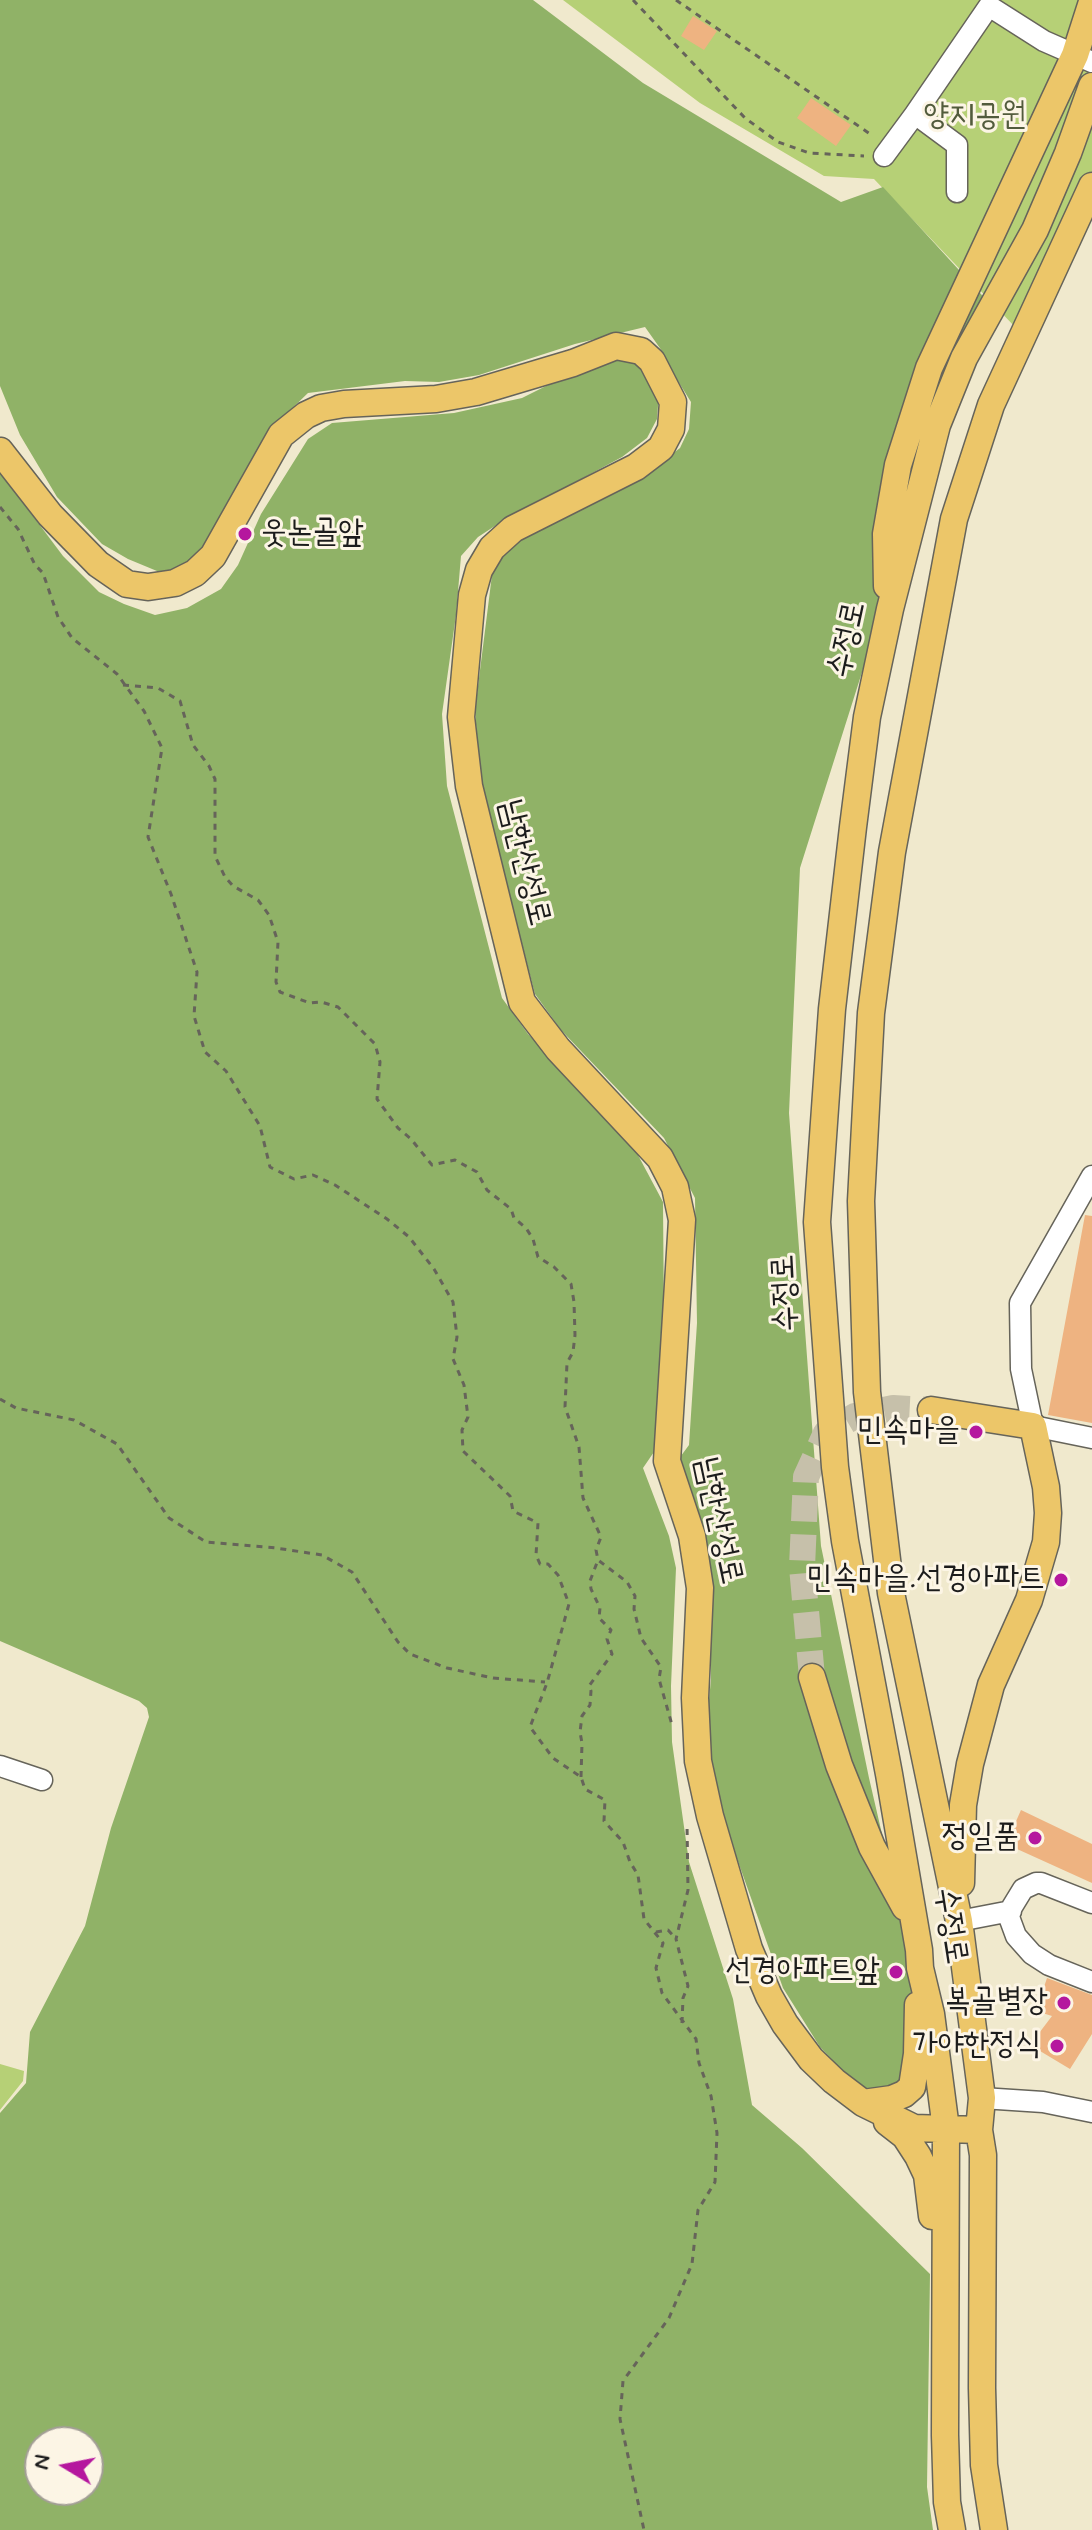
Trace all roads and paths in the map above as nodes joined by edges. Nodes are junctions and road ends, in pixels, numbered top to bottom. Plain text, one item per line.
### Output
1 (633, 0) edge
2 (676, 0) edge
3 (1092, 2) edge
4 (1084, 59) edge
5 (1092, 86) edge
6 (915, 114) junction
7 (887, 152) junction
8 (1092, 186) edge
9 (957, 192) dead end
10 (0, 451) edge
11 (0, 507) edge
12 (887, 623) junction
13 (123, 685) junction
14 (1092, 1176) edge
15 (0, 1399) edge
16 (931, 1410) tunnel mouth
17 (1033, 1426) junction
18 (1092, 1438) edge
19 (598, 1560) junction
20 (812, 1677) tunnel mouth
21 (547, 1683) junction
22 (675, 1737) dead end
23 (0, 1766) edge
24 (581, 1777) junction
25 (42, 1780) dead end
26 (687, 1820) dead end
27 (1092, 1903) edge
28 (1011, 1911) junction
29 (959, 1921) junction
30 (915, 1923) junction
31 (656, 1932) junction
32 (676, 1939) junction
33 (920, 1968) junction
34 (1092, 1982) edge
35 (682, 2023) junction
36 (982, 2098) junction
37 (942, 2101) junction
38 (863, 2103) junction
39 (1092, 2112) edge
40 (946, 2129) junction
41 (979, 2130) junction
42 (944, 2265) junction
43 (644, 2530) edge
44 (952, 2530) edge
45 (994, 2530) edge

1 - 7 path
2 - 7 path
3 - 4 main road
4 - 6 street
4 - 12 main road
5 - 12 main road, 수정로
6 - 7 street
6 - 9 street
8 - 29 main road, 수정로
10 - 38 main road, 남한산성로
11 - 13 path
12 - 30 main road, 수정로
13 - 19 path
13 - 21 path
14 - 17 street
15 - 21 path
16 - 17 main road
17 - 18 street
17 - 29 main road
19 - 22 path
19 - 24 path
20 - 30 main road
21 - 24 path
23 - 25 street
24 - 31 path
26 - 32 path
27 - 28 street
28 - 29 street
28 - 34 street
29 - 36 main road, 수정로
30 - 33 main road, 수정로
31 - 32 path
31 - 35 path
32 - 35 path
33 - 37 main road, 수정로
33 - 38 main road
35 - 43 path
36 - 37 main road
36 - 39 street
36 - 41 main road, 수정로
37 - 40 main road, 수정로
38 - 40 main road, 남한산성로
38 - 42 main road
40 - 41 main road, 남한산성로
40 - 42 main road, 수정로
41 - 45 main road, 수정로
42 - 44 main road, 수정로

